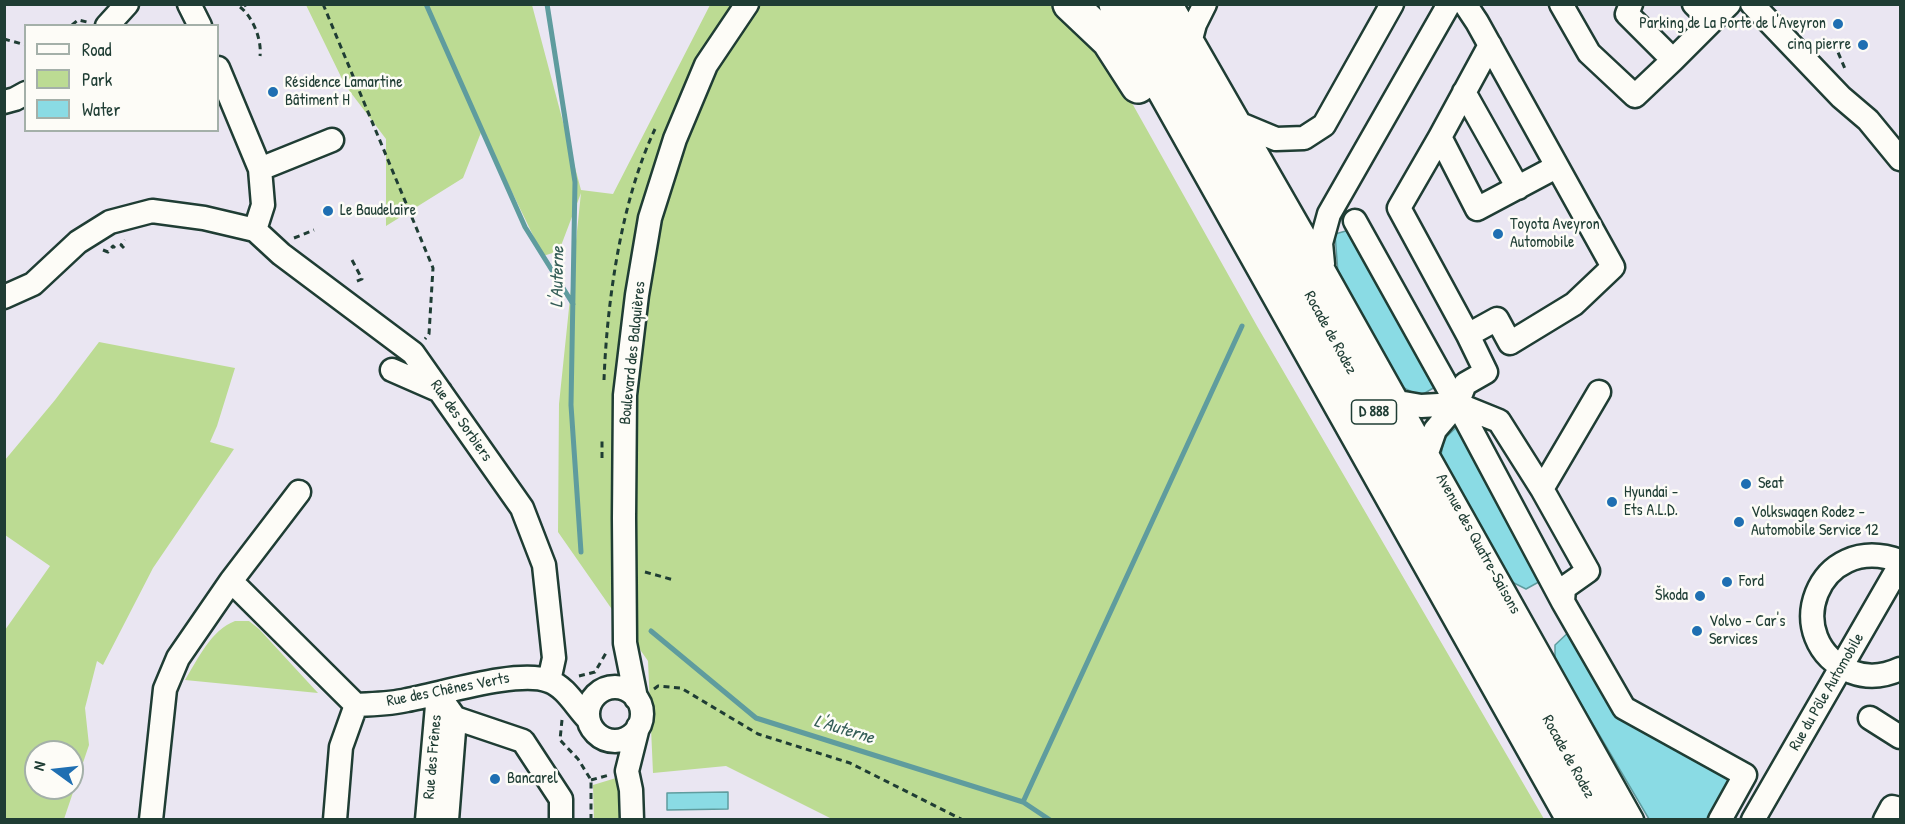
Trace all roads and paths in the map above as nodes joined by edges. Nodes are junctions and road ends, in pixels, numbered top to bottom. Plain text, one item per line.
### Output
1 (127, 4) edge
2 (189, 4) edge
3 (323, 4) edge
4 (747, 4) edge
5 (762, 4) edge
6 (1070, 4) edge
7 (1116, 4) edge
8 (1145, 4) edge
9 (1171, 4) edge
10 (1205, 4) edge
11 (1392, 4) edge
12 (1449, 4) edge
13 (1465, 4) edge
14 (1561, 4) edge
15 (1631, 4) edge
16 (1694, 4) edge
17 (1729, 4) edge
18 (1752, 4) edge
19 (243, 6) edge
20 (78, 20) dead end
21 (1711, 21) junction
22 (73, 22) dead end
23 (109, 24) edge
24 (199, 24) edge
25 (4, 39) edge
26 (1191, 39) junction
27 (1834, 43) dead end
28 (24, 44) edge
29 (1490, 45) junction
30 (261, 54) dead end
31 (1673, 60) junction
32 (219, 70) edge
33 (1848, 75) dead end
34 (1464, 92) junction
35 (24, 94) edge
36 (4, 102) edge
37 (1240, 124) junction
38 (1440, 137) junction
39 (675, 139) junction
40 (332, 140) dead end
41 (1900, 159) edge
42 (1556, 167) junction
43 (260, 169) junction
44 (1518, 188) junction
45 (1233, 214) junction
46 (1355, 220) dead end
47 (255, 230) junction
48 (355, 258) dead end
49 (355, 264) dead end
50 (1323, 269) junction
51 (4, 297) edge
52 (1468, 335) junction
53 (413, 353) junction
54 (392, 370) dead end
55 (440, 391) junction
56 (1599, 392) dead end
57 (1398, 402) junction
58 (1457, 404) junction
59 (1427, 453) junction
60 (1542, 489) junction
61 (299, 492) dead end
62 (1900, 563) edge
63 (625, 572) junction
64 (674, 580) dead end
65 (231, 581) junction
66 (1563, 602) junction
67 (625, 643) junction
68 (1842, 668) junction
69 (1900, 669) edge
70 (549, 681) junction
71 (601, 691) junction
72 (438, 694) junction
73 (570, 696) junction
74 (636, 698) junction
75 (356, 705) junction
76 (455, 718) junction
77 (1870, 718) dead end
78 (588, 719) junction
79 (638, 727) junction
80 (1900, 736) edge
81 (606, 740) junction
82 (627, 771) junction
83 (1900, 809) edge
84 (151, 819) edge
85 (335, 819) edge
86 (427, 819) edge
87 (447, 819) edge
88 (561, 819) edge
89 (591, 819) edge
90 (633, 819) edge
91 (963, 819) edge
92 (1574, 819) edge
93 (1603, 819) edge
94 (1632, 819) edge
95 (1720, 819) edge
96 (1753, 819) edge
97 (1885, 819) edge

1 - 23 street
2 - 24 street
3 - 53 path
4 - 39 street, Boulevard des Balquières
5 - 39 street, Boulevard des Balquières
6 - 45 highway
7 - 45 highway, Rocade de Rodez / D 888
8 - 93 highway, Rocade de Rodez / D 888
9 - 26 street, Avenue des Quatre-Saisons
10 - 26 street
11 - 37 street
12 - 50 street, Avenue des Quatre-Saisons
13 - 29 street
14 - 31 street
15 - 31 street
16 - 21 street
17 - 21 street
18 - 41 street
19 - 30 path
20 - 22 path
21 - 31 street
25 - 28 path
26 - 37 street, Avenue des Quatre-Saisons
27 - 33 path
29 - 34 street
29 - 42 street
32 - 43 street
34 - 38 street
34 - 44 street
35 - 36 street
37 - 50 street, Avenue des Quatre-Saisons
38 - 44 street
38 - 52 street
39 - 63 street, Boulevard des Balquières
40 - 43 street
42 - 44 street
42 - 52 street
43 - 47 street
45 - 92 highway, Rocade de Rodez / D 888
46 - 58 street
47 - 51 street
47 - 53 street, Rue des Sorbiers
48 - 49 path
50 - 57 street, Avenue des Quatre-Saisons
52 - 58 street
53 - 55 street, Rue des Sorbiers
54 - 55 street
55 - 70 street, Rue des Sorbiers
56 - 60 street
57 - 58 street
57 - 59 street, Avenue des Quatre-Saisons
58 - 59 street
58 - 60 street
58 - 66 street
59 - 94 street, Avenue des Quatre-Saisons
60 - 66 street
61 - 65 street
62 - 68 street, Rue du Pôle Automobile
62 - 68 street
63 - 64 path
63 - 67 street, Boulevard des Balquières
65 - 75 street
65 - 84 street
66 - 95 street
67 - 71 street, Boulevard des Balquières
67 - 74 street, Boulevard des Balquières
68 - 69 street
68 - 96 street, Rue du Pôle Automobile
70 - 72 street, Rue des Chênes Verts
70 - 73 street, Rue des Chênes Verts
71 - 73 street
71 - 74 street
71 - 78 street
72 - 75 street, Rue des Chênes Verts
72 - 76 street
72 - 86 street, Rue des Frênes
73 - 78 street, Rue des Chênes Verts
73 - 89 path
74 - 79 street
74 - 91 path
75 - 85 street
76 - 87 street
76 - 88 street
77 - 80 street
78 - 81 street
79 - 81 street
79 - 82 street
81 - 82 street
82 - 90 street
83 - 97 street

